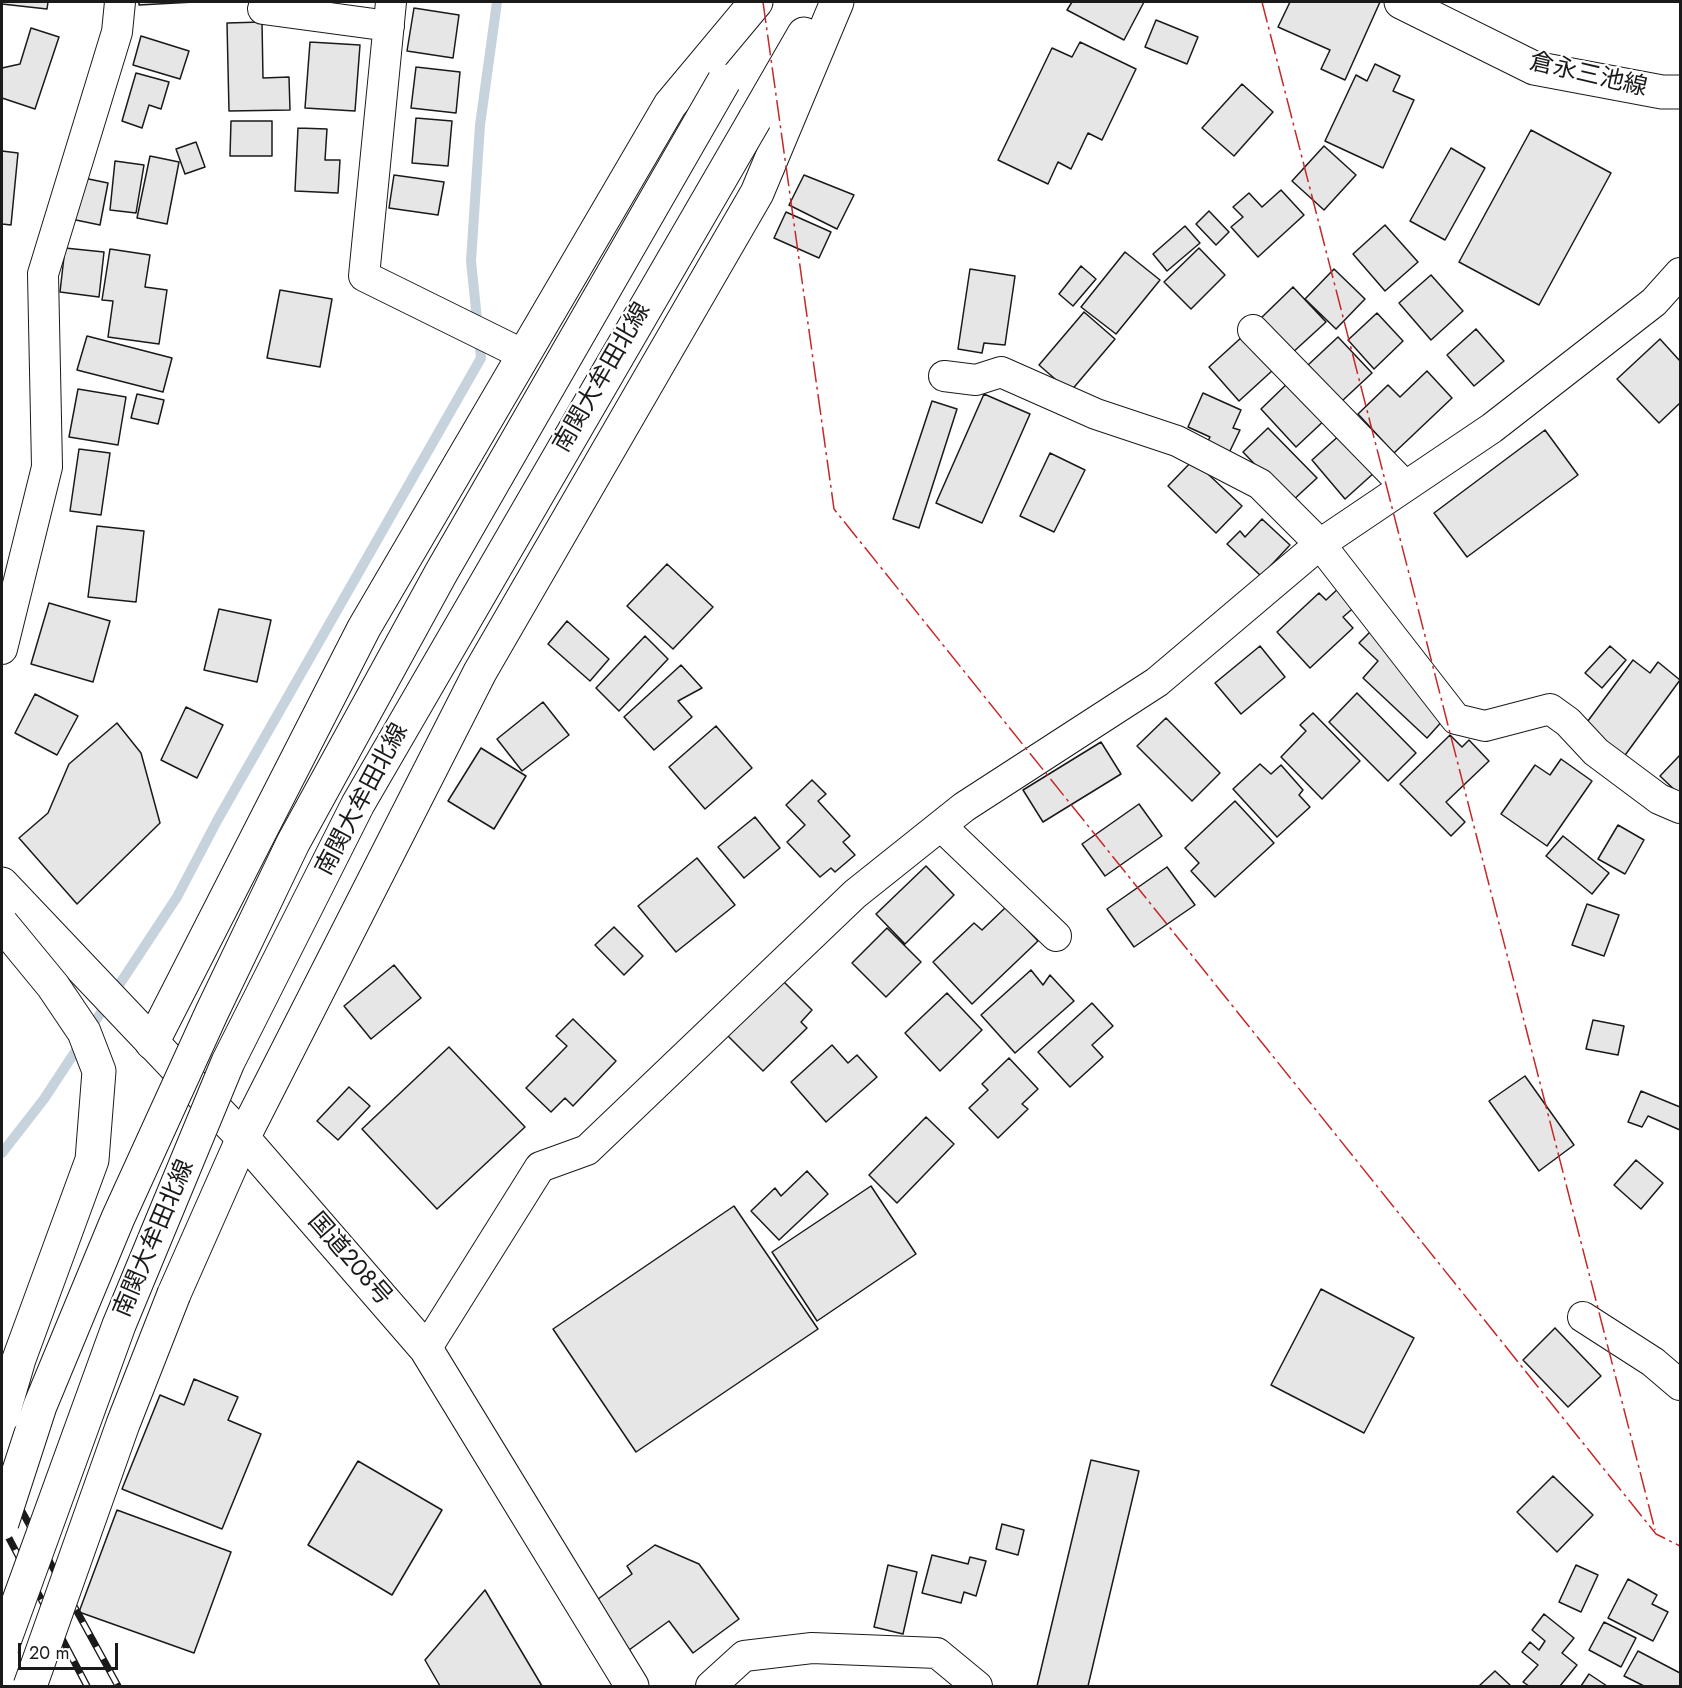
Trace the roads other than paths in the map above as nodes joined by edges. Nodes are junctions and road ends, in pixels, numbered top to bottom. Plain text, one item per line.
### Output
1 (120, 2) edge
2 (756, 2) edge
3 (770, 2) edge
4 (823, 2) edge
5 (837, 2) edge
6 (1401, 2) edge
7 (263, 9) dead end
8 (390, 14) edge
9 (1680, 92) edge
10 (1680, 273) edge
11 (1253, 330) dead end
12 (524, 355) junction
13 (944, 376) dead end
14 (1405, 486) junction
15 (1320, 544) junction
16 (2, 649) edge
17 (1680, 808) edge
18 (941, 826) junction
19 (2, 884) edge
20 (2, 924) edge
21 (1056, 936) dead end
22 (153, 1043) junction
23 (243, 1138) junction
24 (1583, 1317) dead end
25 (426, 1348) junction
26 (1680, 1385) edge
27 (2, 1417) edge
28 (2, 1523) edge
29 (2, 1647) edge
30 (30, 1686) edge
31 (632, 1686) edge
32 (711, 1686) edge
33 (977, 1686) edge

1 - 16 street
2 - 12 main road
3 - 28 main road, 南関大牟田北線, bridge
4 - 29 main road, 南関大牟田北線, bridge
5 - 23 main road
6 - 9 main road, 倉永三池線
7 - 8 street
8 - 12 street
10 - 14 street
11 - 14 street
12 - 22 main road
13 - 15 street
14 - 15 street
15 - 17 street
15 - 18 street
18 - 21 street
18 - 25 street
19 - 22 main road, 国道208号
20 - 27 main road, bridge
22 - 23 main road, 国道208号
23 - 25 main road, 国道208号
23 - 30 main road, bridge
24 - 26 street
25 - 31 main road, 国道208号
32 - 33 street

